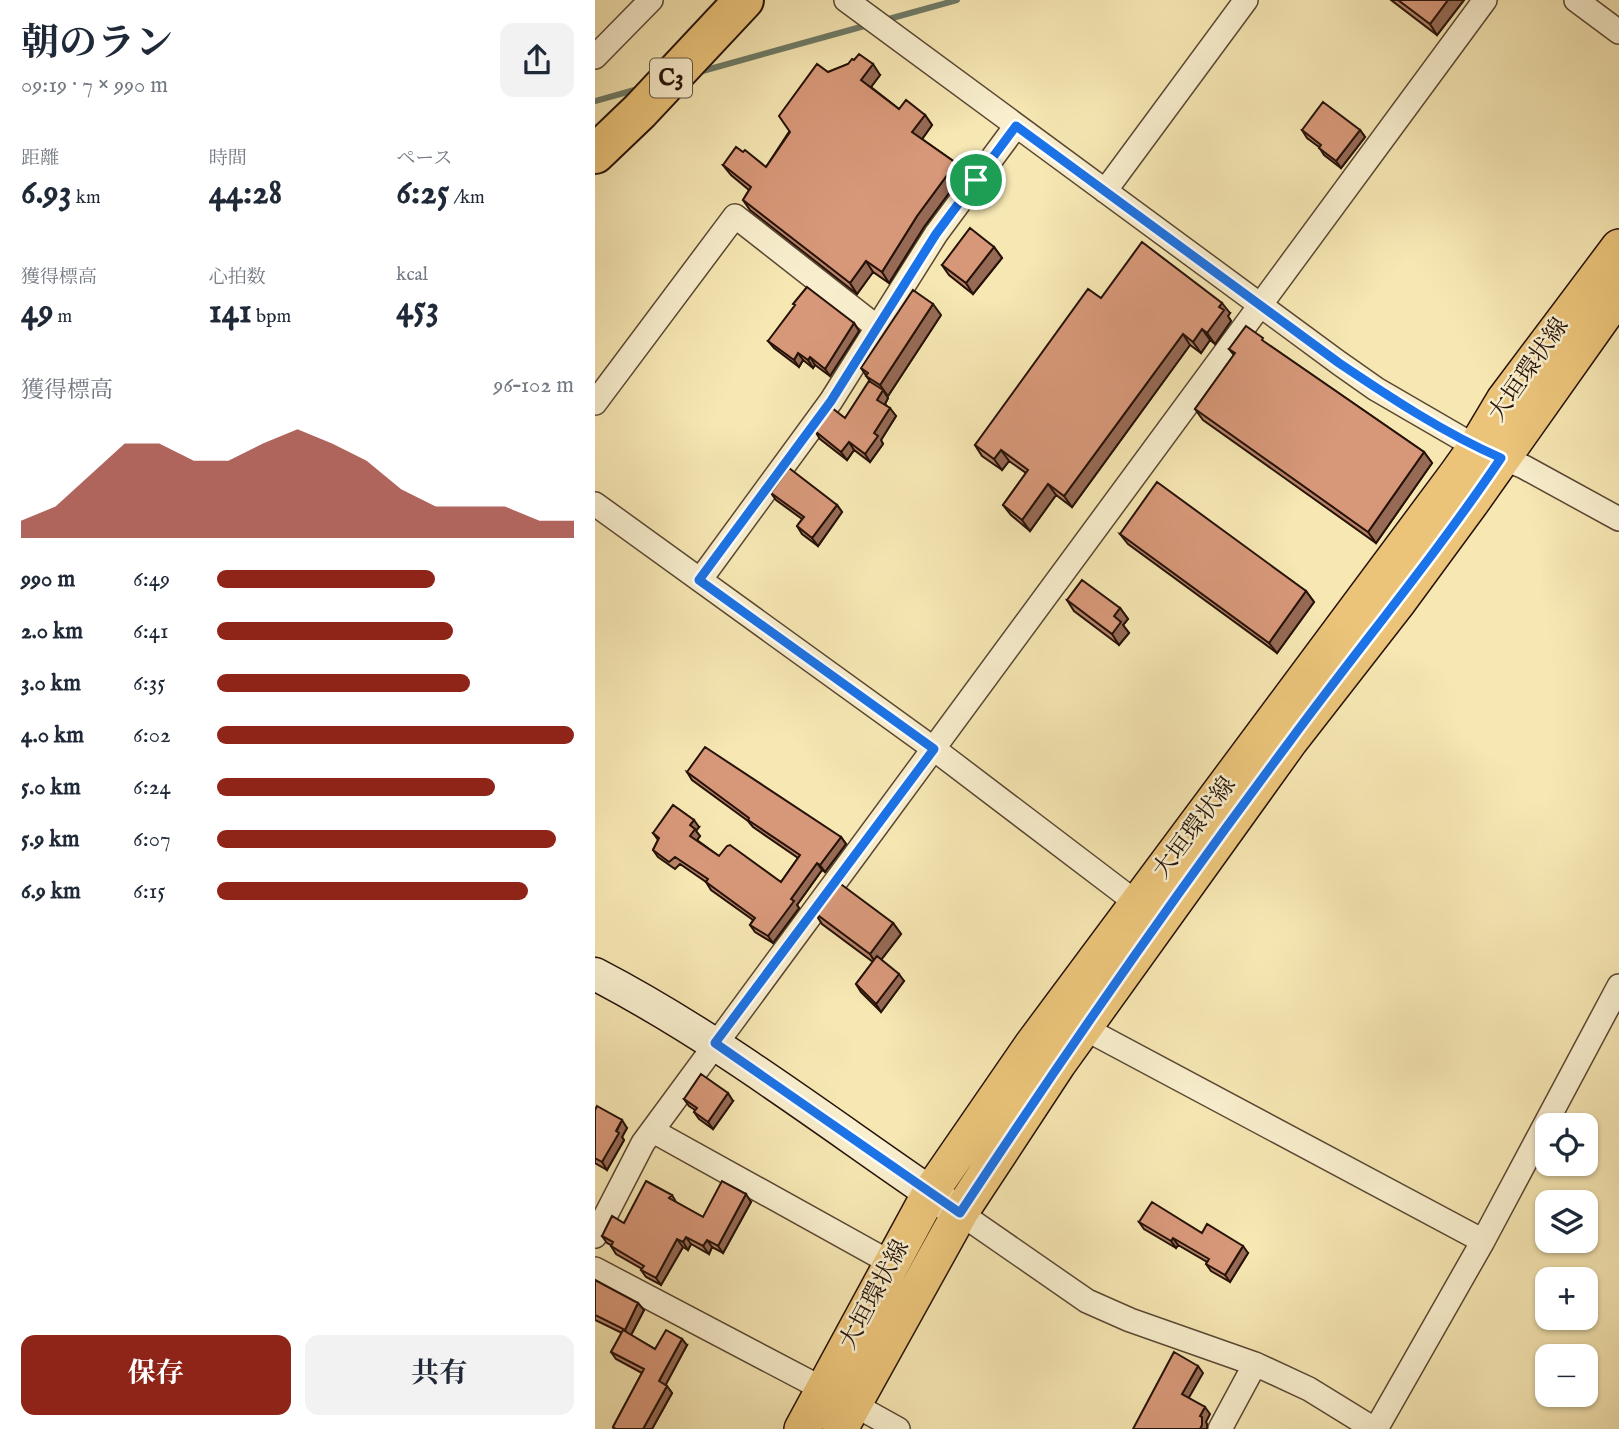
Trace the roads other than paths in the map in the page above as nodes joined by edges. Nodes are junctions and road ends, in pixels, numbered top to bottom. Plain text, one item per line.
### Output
1 (651, 0) edge
2 (744, 0) edge
3 (1246, 0) edge
4 (1485, 0) edge
5 (1576, 0) edge
6 (851, 4) edge
7 (1619, 32) edge
8 (595, 57) edge
9 (1016, 126) junction
10 (595, 154) edge
11 (1105, 191) junction
12 (1619, 247) edge
13 (1619, 294) edge
14 (1259, 305) junction
15 (878, 328) junction
16 (595, 403) edge
17 (1489, 452) junction
18 (595, 504) edge
19 (1619, 519) edge
20 (699, 580) junction
21 (934, 749) junction
22 (1138, 904) junction
23 (595, 974) edge
24 (1619, 986) edge
25 (1084, 1028) junction
26 (715, 1043) junction
27 (653, 1131) junction
28 (930, 1193) junction
29 (960, 1213) junction
30 (595, 1236) edge
31 (1483, 1241) junction
32 (891, 1263) junction
33 (595, 1269) edge
34 (1255, 1364) junction
35 (839, 1407) edge
36 (802, 1429) edge
37 (898, 1429) edge
38 (1220, 1429) edge
39 (1375, 1429) edge

1 - 8 street
2 - 10 highway, C3
3 - 11 street
4 - 14 street
5 - 7 street
6 - 9 street
9 - 11 street
9 - 15 street
11 - 14 street
12 - 17 main road, 大垣環状線
13 - 17 main road, 大垣環状線
14 - 17 street
14 - 21 street
15 - 16 street
15 - 20 street
17 - 19 street
17 - 22 main road, 大垣環状線
17 - 25 main road, 大垣環状線
18 - 20 street
20 - 21 street
21 - 22 street
21 - 26 street
22 - 28 main road, 大垣環状線
23 - 26 street
24 - 31 street
25 - 29 main road, 大垣環状線
25 - 31 street
26 - 27 street
26 - 28 street
27 - 30 street
27 - 32 street
28 - 29 street
28 - 32 main road, 大垣環状線
29 - 34 street
29 - 35 main road, 大垣環状線
31 - 39 street
32 - 35 main road, 大垣環状線
33 - 35 street
34 - 38 street
34 - 39 street
35 - 36 main road, 大垣環状線
35 - 37 street

